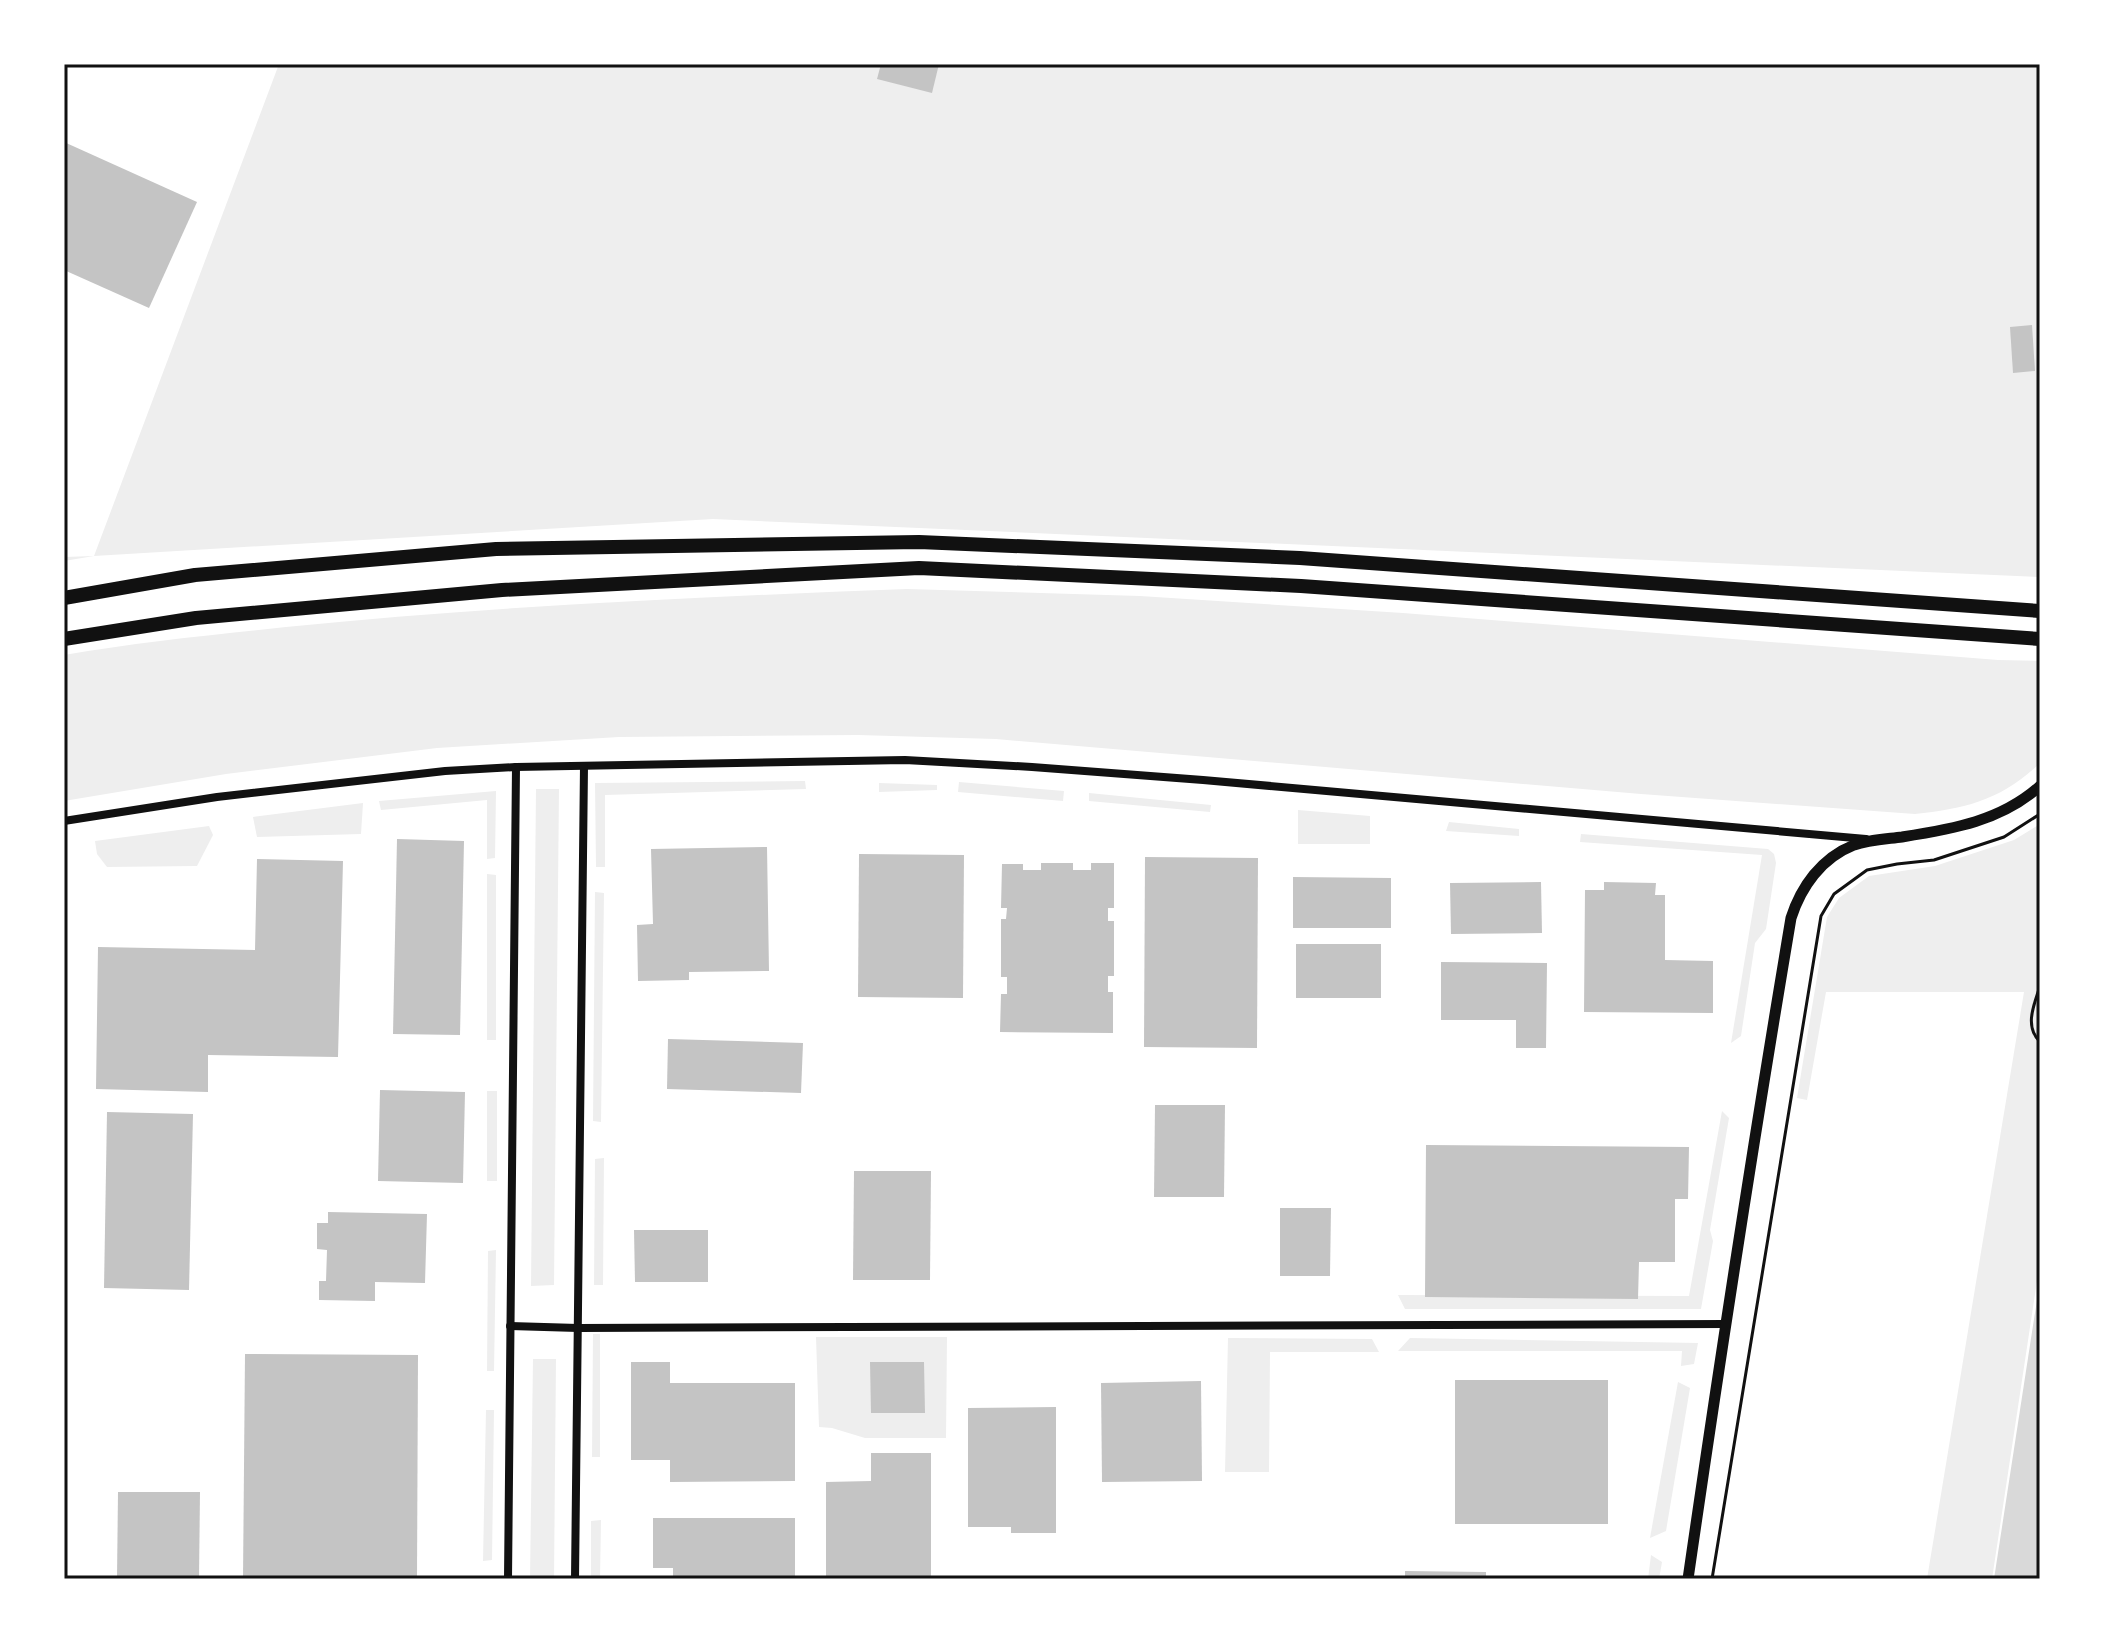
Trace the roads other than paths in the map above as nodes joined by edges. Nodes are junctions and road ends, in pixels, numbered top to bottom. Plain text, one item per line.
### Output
1 (64, 598) edge
2 (2040, 611) edge
3 (64, 639) edge
4 (2040, 639) edge
5 (584, 766) junction
6 (516, 767) junction
7 (2040, 786) edge
8 (64, 821) edge
9 (1878, 840) junction
10 (1725, 1324) junction
11 (510, 1326) junction
12 (578, 1328) junction
13 (508, 1579) edge
14 (575, 1579) edge
15 (1688, 1579) edge

1 - 2 highway
3 - 4 highway
5 - 6 street
5 - 9 street
5 - 12 street
6 - 8 street
6 - 11 street
7 - 9 main road
9 - 10 main road
10 - 12 street
10 - 15 main road
11 - 12 street
11 - 13 street
12 - 14 street

